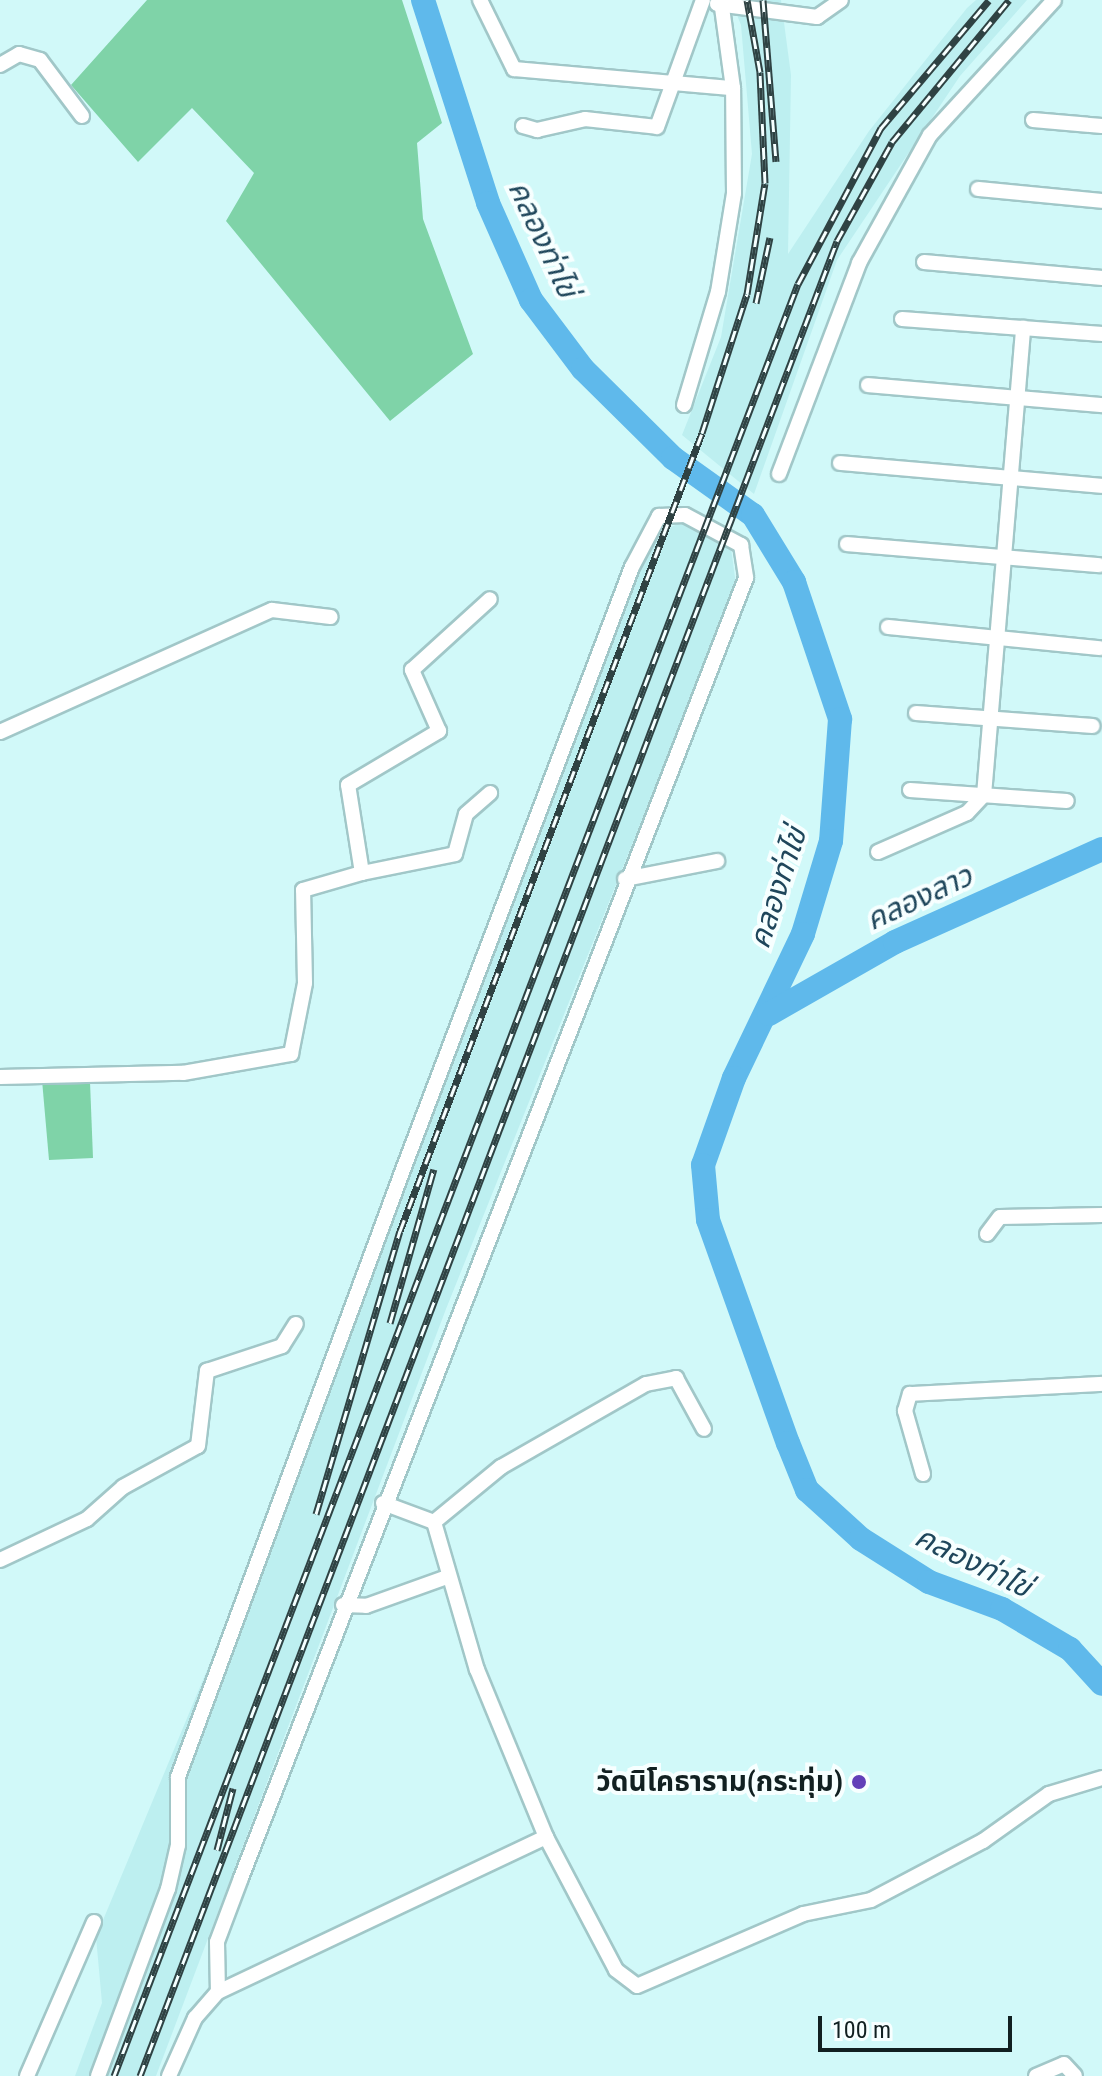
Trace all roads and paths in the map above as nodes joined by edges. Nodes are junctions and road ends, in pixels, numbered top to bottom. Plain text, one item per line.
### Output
1 (480, 0) edge
2 (702, 0) edge
3 (799, 0) edge
4 (841, 0) edge
5 (1054, 0) edge
6 (722, 3) edge
7 (802, 16) junction
8 (0, 65) edge
9 (676, 80) junction
10 (733, 88) junction
11 (82, 116) dead end
12 (1033, 120) dead end
13 (523, 126) dead end
14 (1102, 126) edge
15 (978, 189) dead end
16 (1102, 201) edge
17 (924, 262) dead end
18 (1102, 278) edge
19 (902, 319) dead end
20 (1023, 328) junction
21 (1102, 334) edge
22 (868, 385) dead end
23 (1018, 397) junction
24 (684, 405) dead end
25 (1102, 405) edge
26 (840, 463) dead end
27 (779, 474) dead end
28 (1011, 477) junction
29 (1102, 486) edge
30 (847, 544) dead end
31 (1004, 555) junction
32 (1099, 565) dead end
33 (490, 599) dead end
34 (331, 617) dead end
35 (888, 627) dead end
36 (998, 638) junction
37 (1100, 648) dead end
38 (916, 713) dead end
39 (991, 718) junction
40 (1093, 726) dead end
41 (0, 732) edge
42 (910, 790) dead end
43 (490, 793) dead end
44 (984, 795) junction
45 (1067, 801) dead end
46 (878, 852) dead end
47 (717, 861) dead end
48 (362, 873) junction
49 (625, 879) junction
50 (0, 1077) edge
51 (1102, 1215) edge
52 (987, 1234) dead end
53 (296, 1324) dead end
54 (1102, 1384) edge
55 (704, 1429) dead end
56 (923, 1474) dead end
57 (383, 1503) junction
58 (434, 1522) junction
59 (0, 1560) edge
60 (447, 1577) junction
61 (343, 1605) junction
62 (1102, 1778) edge
63 (546, 1837) junction
64 (94, 1922) dead end
65 (218, 1992) junction
66 (27, 2076) edge
67 (98, 2076) edge
68 (169, 2076) edge
69 (1036, 2076) edge
70 (1075, 2076) edge

1 - 9 street
2 - 6 street
2 - 9 street
3 - 7 street
4 - 7 street
5 - 27 street
6 - 7 street
6 - 10 street
8 - 11 street
9 - 10 street
9 - 13 street
10 - 24 street
12 - 14 street
15 - 16 street
17 - 18 street
19 - 20 street
20 - 21 street
20 - 23 street
22 - 23 street
23 - 25 street
23 - 28 street
26 - 28 street
28 - 29 street
28 - 31 street
30 - 31 street
31 - 32 street
31 - 36 street
33 - 48 street
34 - 41 street
35 - 36 street
36 - 37 street
36 - 39 street
38 - 39 street
39 - 40 street
39 - 44 street
42 - 44 street
43 - 48 street
44 - 45 street
44 - 46 street
47 - 49 street
48 - 50 street
49 - 57 street
49 - 67 street
51 - 52 street
53 - 59 street
54 - 56 street
55 - 58 street
57 - 58 street
57 - 61 street
58 - 60 street
60 - 61 street
60 - 63 street
61 - 65 street
62 - 63 street
63 - 65 street
64 - 66 street
65 - 68 street
69 - 70 street

